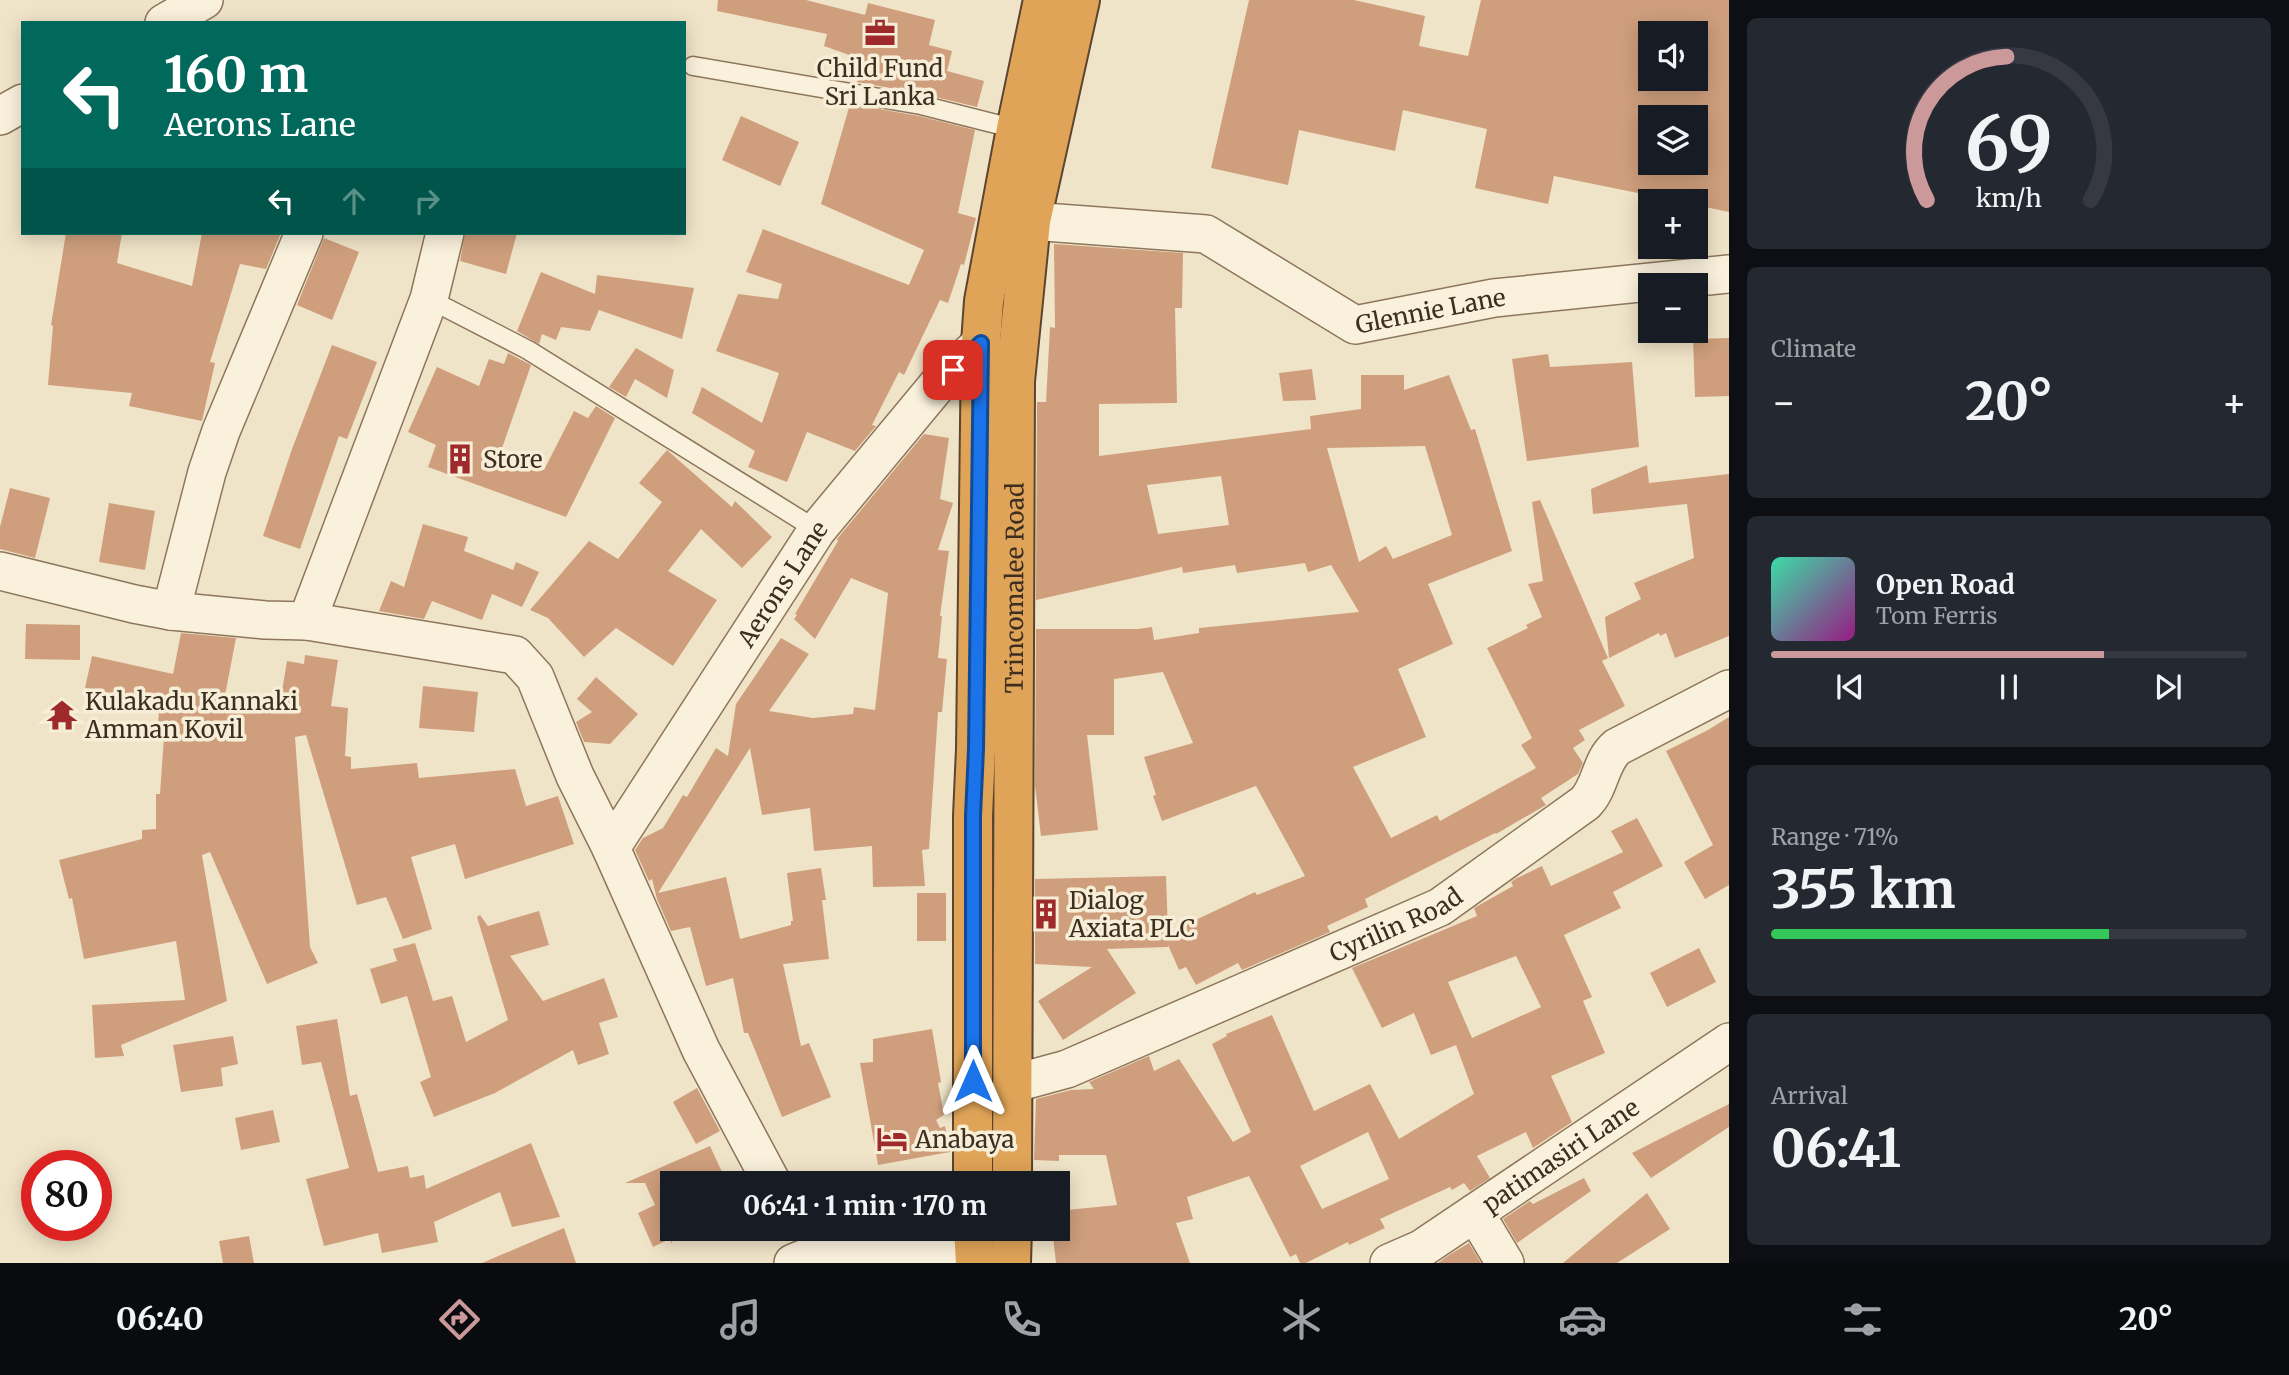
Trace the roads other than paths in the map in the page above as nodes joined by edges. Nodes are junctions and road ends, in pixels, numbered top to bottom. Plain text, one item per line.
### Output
1 (204, 0) edge
2 (1043, 0) edge
3 (1080, 0) edge
4 (167, 21) edge
5 (693, 66) dead end
6 (21, 104) edge
7 (0, 116) edge
8 (1016, 129) junction
9 (1031, 221) junction
10 (303, 235) edge
11 (445, 235) edge
12 (1729, 274) edge
13 (429, 299) junction
14 (981, 343) junction
15 (817, 530) junction
16 (0, 571) edge
17 (171, 611) junction
18 (307, 621) junction
19 (1729, 689) edge
20 (611, 848) junction
21 (1729, 1042) edge
22 (1012, 1084) junction
23 (766, 1171) edge
24 (973, 1171) edge
25 (1012, 1171) edge
26 (1475, 1213) junction
27 (1012, 1241) edge
28 (974, 1245) edge
29 (800, 1249) edge
30 (1011, 1263) edge
31 (1389, 1263) edge
32 (1505, 1263) edge

1 - 4 street
2 - 8 highway, Trincomalee Road
3 - 9 highway, Trincomalee Road
5 - 8 lane
6 - 7 street
8 - 14 highway, Trincomalee Road
9 - 12 street, Glennie Lane
9 - 22 highway, Trincomalee Road
10 - 17 street
11 - 13 street
13 - 15 lane
13 - 18 street
14 - 15 street, Aerons Lane
14 - 24 highway, Trincomalee Road
15 - 20 street, Aerons Lane
16 - 17 street
17 - 18 street
18 - 20 street
19 - 22 street, Cyrilin Road
20 - 23 street
21 - 26 street, patimasiri Lane
22 - 25 highway, Trincomalee Road
26 - 31 street, patimasiri Lane
26 - 32 street
27 - 30 highway
28 - 29 street

